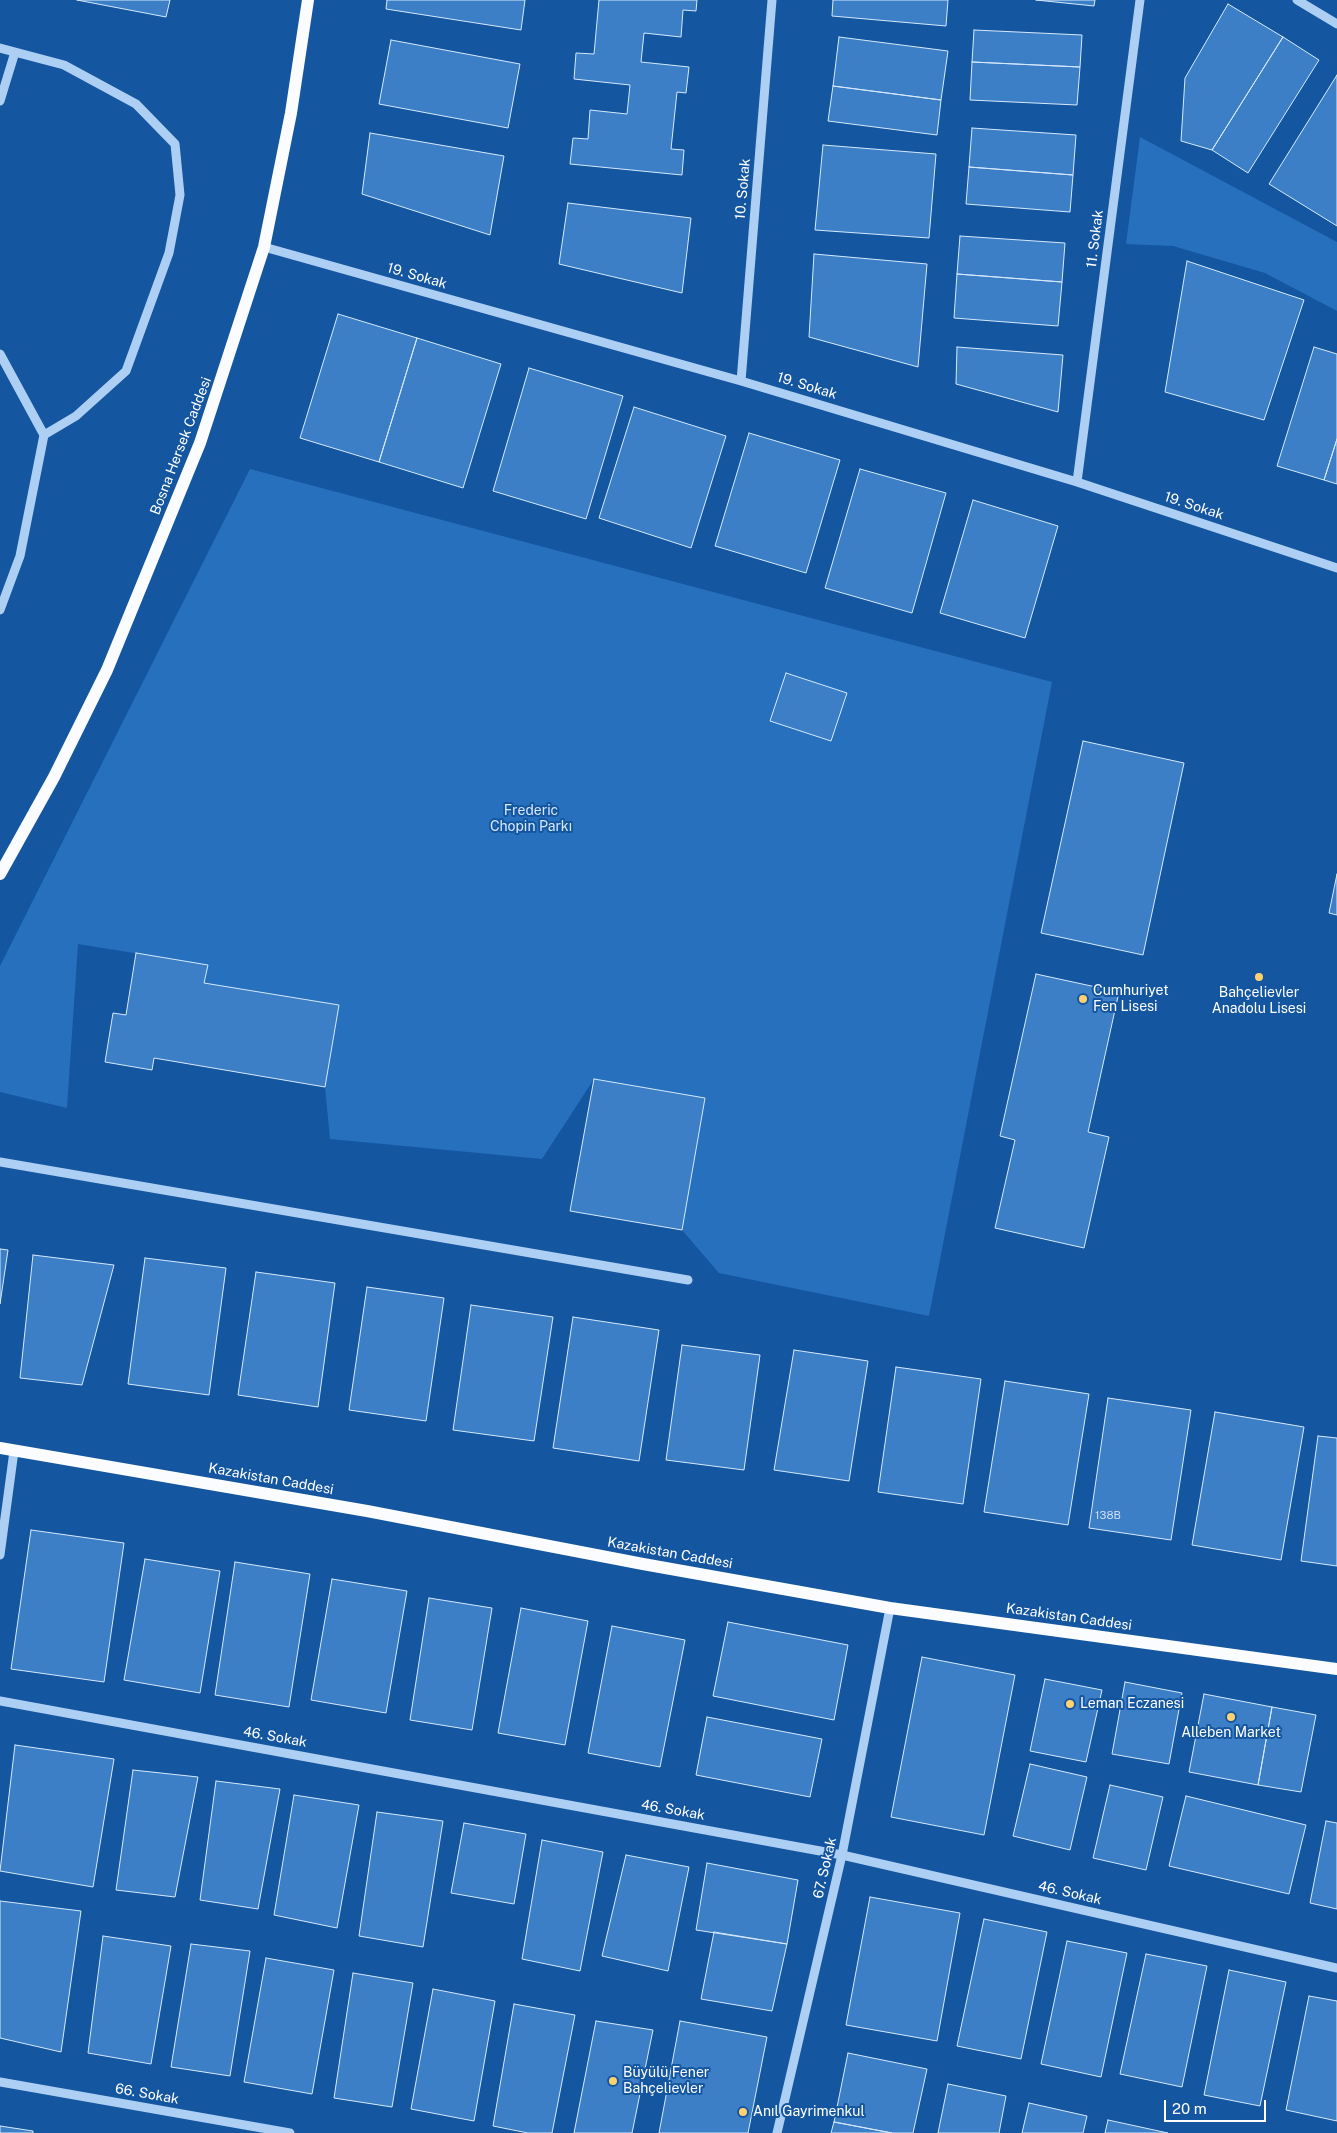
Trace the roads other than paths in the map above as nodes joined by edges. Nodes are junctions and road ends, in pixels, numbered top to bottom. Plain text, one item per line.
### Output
1 (308, 0) edge
2 (772, 0) edge
3 (1140, 0) edge
4 (1297, 0) edge
5 (1337, 24) edge
6 (0, 48) edge
7 (15, 52) junction
8 (0, 101) edge
9 (264, 247) junction
10 (0, 354) edge
11 (741, 381) junction
12 (44, 435) junction
13 (1077, 482) junction
14 (1337, 568) edge
15 (0, 610) edge
16 (0, 874) edge
17 (0, 1162) edge
18 (688, 1280) dead end
19 (0, 1448) edge
20 (14, 1451) junction
21 (0, 1556) edge
22 (890, 1608) junction
23 (1337, 1669) edge
24 (0, 1701) edge
25 (842, 1855) junction
26 (1337, 1968) edge
27 (0, 2082) edge
28 (290, 2133) edge
29 (777, 2133) edge

1 - 9 main road, Bosna Hersek Caddesi
2 - 11 street, 10. Sokak
3 - 13 street, 11. Sokak
4 - 5 street
6 - 7 street
7 - 8 street
7 - 12 street
9 - 11 street, 19. Sokak
9 - 16 main road, Bosna Hersek Caddesi
10 - 12 street
11 - 13 street, 19. Sokak
12 - 15 street
13 - 14 street, 19. Sokak
17 - 18 street
19 - 20 main road, Kazakistan Caddesi
20 - 21 street
20 - 22 main road, Kazakistan Caddesi
22 - 23 main road, Kazakistan Caddesi
22 - 25 street, 67. Sokak
24 - 25 street, 46. Sokak
25 - 26 street, 46. Sokak
25 - 29 street, 67. Sokak
27 - 28 street, 66. Sokak

